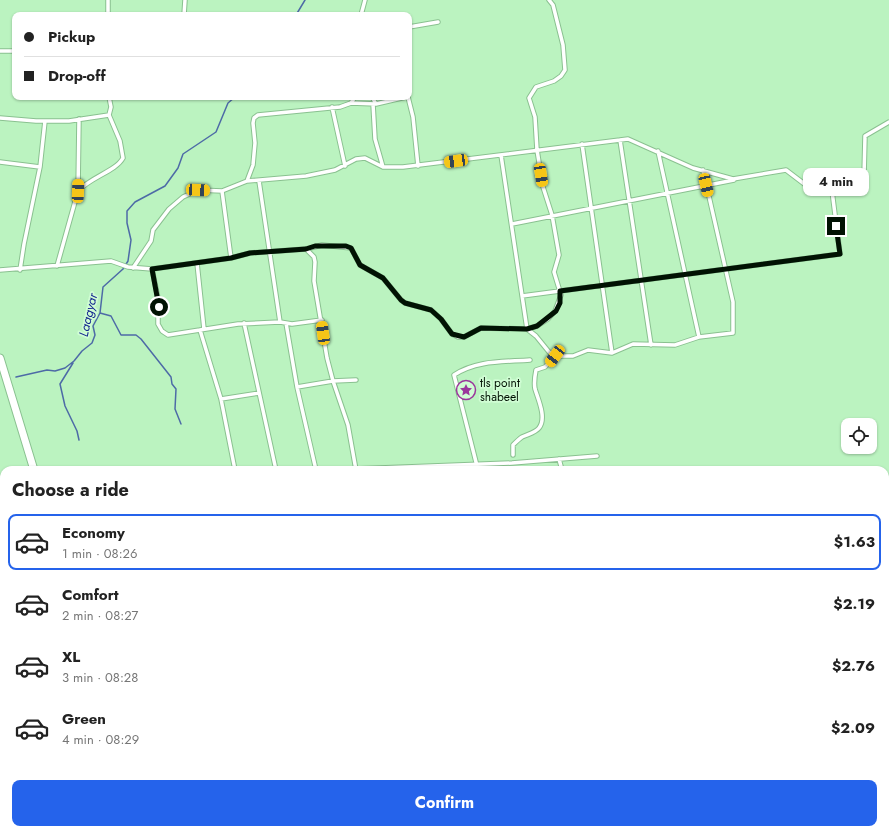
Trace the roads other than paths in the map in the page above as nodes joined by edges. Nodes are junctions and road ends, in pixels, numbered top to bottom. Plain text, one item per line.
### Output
1 (108, 0) edge
2 (185, 0) edge
3 (365, 0) edge
4 (550, 0) edge
5 (108, 12) edge
6 (184, 12) edge
7 (362, 12) edge
8 (438, 22) dead end
9 (412, 26) edge
10 (0, 51) edge
11 (12, 51) edge
12 (110, 100) edge
13 (353, 100) edge
14 (373, 100) edge
15 (393, 100) edge
16 (408, 100) edge
17 (351, 103) junction
18 (375, 104) junction
19 (332, 107) junction
20 (109, 115) junction
21 (0, 118) edge
22 (79, 119) junction
23 (45, 121) junction
24 (889, 122) edge
25 (620, 140) junction
26 (582, 144) junction
27 (537, 150) junction
28 (658, 151) junction
29 (501, 155) junction
30 (0, 162) edge
31 (345, 166) junction
32 (418, 166) junction
33 (383, 167) junction
34 (40, 168) junction
35 (703, 170) junction
36 (773, 172) junction
37 (247, 180) junction
38 (259, 180) junction
39 (831, 183) junction
40 (706, 185) junction
41 (78, 191) junction
42 (222, 191) junction
43 (667, 193) junction
44 (629, 201) junction
45 (591, 208) junction
46 (552, 216) junction
47 (512, 224) junction
48 (306, 249) junction
49 (270, 252) junction
50 (231, 258) junction
51 (197, 263) junction
52 (57, 266) junction
53 (133, 268) junction
54 (152, 269) junction
55 (725, 269) junction
56 (0, 270) edge
57 (20, 270) junction
58 (560, 291) junction
59 (522, 296) junction
60 (322, 320) junction
61 (280, 322) junction
62 (244, 323) junction
63 (286, 323) junction
64 (202, 329) junction
65 (527, 329) junction
66 (700, 337) junction
67 (651, 345) junction
68 (612, 353) junction
69 (555, 356) junction
70 (0, 358) edge
71 (530, 360) dead end
72 (356, 380) dead end
73 (333, 381) junction
74 (297, 386) junction
75 (259, 394) junction
76 (221, 399) junction
77 (513, 455) dead end
78 (597, 456) dead end
79 (559, 459) junction
80 (476, 464) junction
81 (434, 465) joint
82 (33, 466) edge
83 (234, 466) edge
84 (275, 466) edge
85 (315, 466) edge
86 (355, 466) edge
87 (422, 466) edge
88 (561, 466) edge

1 - 5 street
2 - 6 street
3 - 7 street
4 - 27 street
8 - 9 street
10 - 11 street
12 - 20 street
13 - 17 street
14 - 18 street
15 - 18 street
16 - 32 street
17 - 18 street
17 - 19 street
18 - 33 street
19 - 31 street
19 - 37 street
20 - 22 street
20 - 41 street
21 - 23 street
22 - 23 street
22 - 41 street
23 - 34 street
24 - 39 street
25 - 26 street
25 - 28 street
25 - 44 street
26 - 27 street
26 - 45 street
27 - 29 street
27 - 46 street
28 - 35 street
28 - 43 street
29 - 32 street
29 - 47 street
30 - 34 street
31 - 33 street
31 - 38 street
32 - 33 street
34 - 57 street
35 - 36 street
35 - 40 street
36 - 39 street
36 - 40 street
37 - 38 street
37 - 42 street
38 - 49 street
39 - 55 street
40 - 43 street
40 - 55 street
41 - 52 street
42 - 50 street
42 - 53 street
43 - 44 street
43 - 66 street
44 - 45 street
44 - 67 street
45 - 46 street
45 - 68 street
46 - 47 street
46 - 58 street
47 - 59 street
48 - 49 street
48 - 60 street
48 - 65 street
49 - 50 street
49 - 61 street
50 - 51 street
51 - 54 street
51 - 64 street
52 - 53 street
52 - 57 street
53 - 54 street
54 - 64 street
55 - 58 street
55 - 66 street
56 - 57 street
58 - 59 street
58 - 65 street
59 - 65 street
60 - 63 street
60 - 73 street
61 - 62 street
61 - 63 street
62 - 64 street
62 - 75 street
63 - 74 street
64 - 76 street
65 - 69 street
66 - 67 street
67 - 68 street
68 - 69 street
69 - 77 street
70 - 82 highway
71 - 80 street
72 - 73 street
73 - 74 street
73 - 86 street
74 - 85 street
75 - 76 street
75 - 84 street
76 - 83 street
78 - 79 street
79 - 80 street
79 - 88 street
80 - 81 street
81 - 87 street

